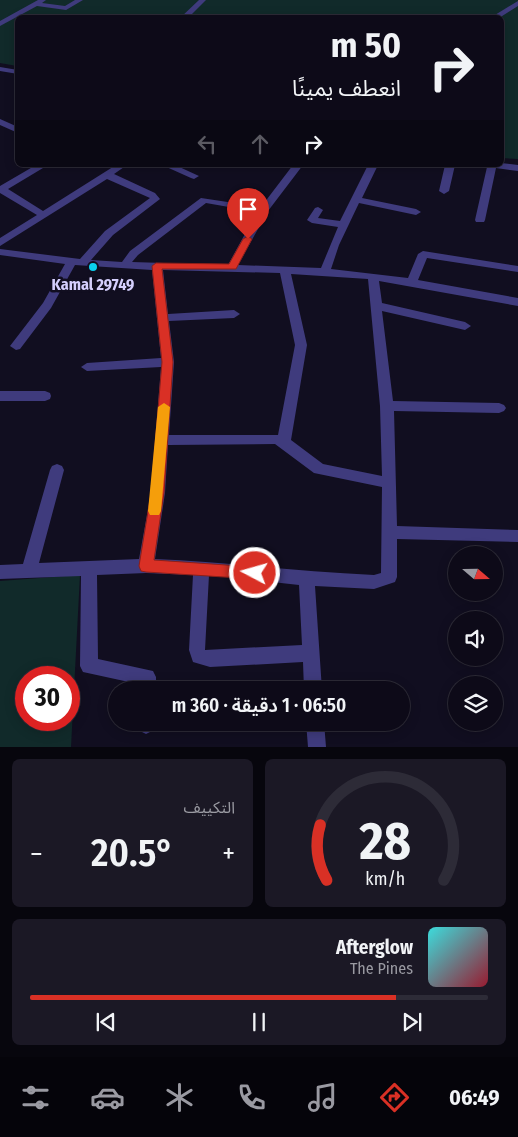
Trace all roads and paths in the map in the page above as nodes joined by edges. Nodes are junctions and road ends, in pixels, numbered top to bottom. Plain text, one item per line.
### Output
1 (43, 0) edge
2 (80, 0) edge
3 (203, 0) edge
4 (518, 3) edge
5 (35, 4) junction
6 (15, 15) edge
7 (16, 15) edge
8 (186, 15) edge
9 (498, 15) edge
10 (0, 24) edge
11 (0, 69) edge
12 (15, 72) edge
13 (0, 122) edge
14 (15, 130) edge
15 (504, 166) edge
16 (39, 167) edge
17 (119, 167) edge
18 (172, 167) edge
19 (296, 167) edge
20 (372, 167) edge
21 (450, 167) edge
22 (491, 167) edge
23 (518, 168) edge
24 (107, 175) junction
25 (194, 176) dead end
26 (0, 189) edge
27 (444, 191) dead end
28 (357, 200) junction
29 (263, 210) junction
30 (318, 210) dead end
31 (416, 212) dead end
32 (43, 215) junction
33 (480, 220) dead end
34 (344, 225) junction
35 (0, 244) edge
36 (0, 252) edge
37 (77, 262) junction
38 (125, 265) junction
39 (156, 266) junction
40 (232, 267) junction
41 (518, 269) edge
42 (285, 270) junction
43 (325, 272) junction
44 (373, 277) junction
45 (412, 282) junction
46 (518, 302) edge
47 (377, 306) junction
48 (234, 314) dead end
49 (162, 318) junction
50 (465, 326) dead end
51 (16, 346) dead end
52 (168, 362) junction
53 (87, 367) dead end
54 (0, 396) edge
55 (45, 396) dead end
56 (387, 406) junction
57 (498, 408) dead end
58 (162, 440) junction
59 (284, 442) junction
60 (57, 470) dead end
61 (388, 483) junction
62 (390, 532) junction
63 (518, 536) edge
64 (146, 566) junction
65 (89, 568) junction
66 (201, 568) junction
67 (29, 570) junction
68 (0, 572) edge
69 (307, 579) junction
70 (310, 653) junction
71 (147, 681) edge
72 (312, 681) edge
73 (316, 731) edge
74 (317, 747) edge

1 - 5 street
2 - 5 street
3 - 8 street
4 - 9 street
5 - 7 street
6 - 10 street
11 - 12 street
13 - 14 street
15 - 23 street
16 - 26 street
17 - 24 street
18 - 25 street
19 - 29 street
20 - 28 street
21 - 27 street
22 - 33 street
24 - 32 street
24 - 37 street
26 - 32 street
28 - 31 street
28 - 34 street
29 - 38 street
29 - 40 street
30 - 34 street
32 - 35 street
34 - 43 street
36 - 37 street
37 - 38 street
37 - 51 street
38 - 39 street
39 - 40 street
39 - 49 street
40 - 42 street
41 - 45 street
42 - 43 street
42 - 59 street
43 - 44 street
44 - 45 street
44 - 47 street
45 - 46 street
47 - 50 street
47 - 56 street
48 - 49 street
49 - 52 street
52 - 53 street
52 - 58 street
54 - 55 street
56 - 57 street
56 - 61 street
58 - 59 street
58 - 64 street
59 - 61 street
60 - 67 street
61 - 62 street
62 - 63 street
62 - 69 street
64 - 65 street
64 - 66 street
65 - 67 street
65 - 71 street
66 - 69 street
66 - 70 street
67 - 68 street
69 - 70 street
70 - 72 street
73 - 74 street

